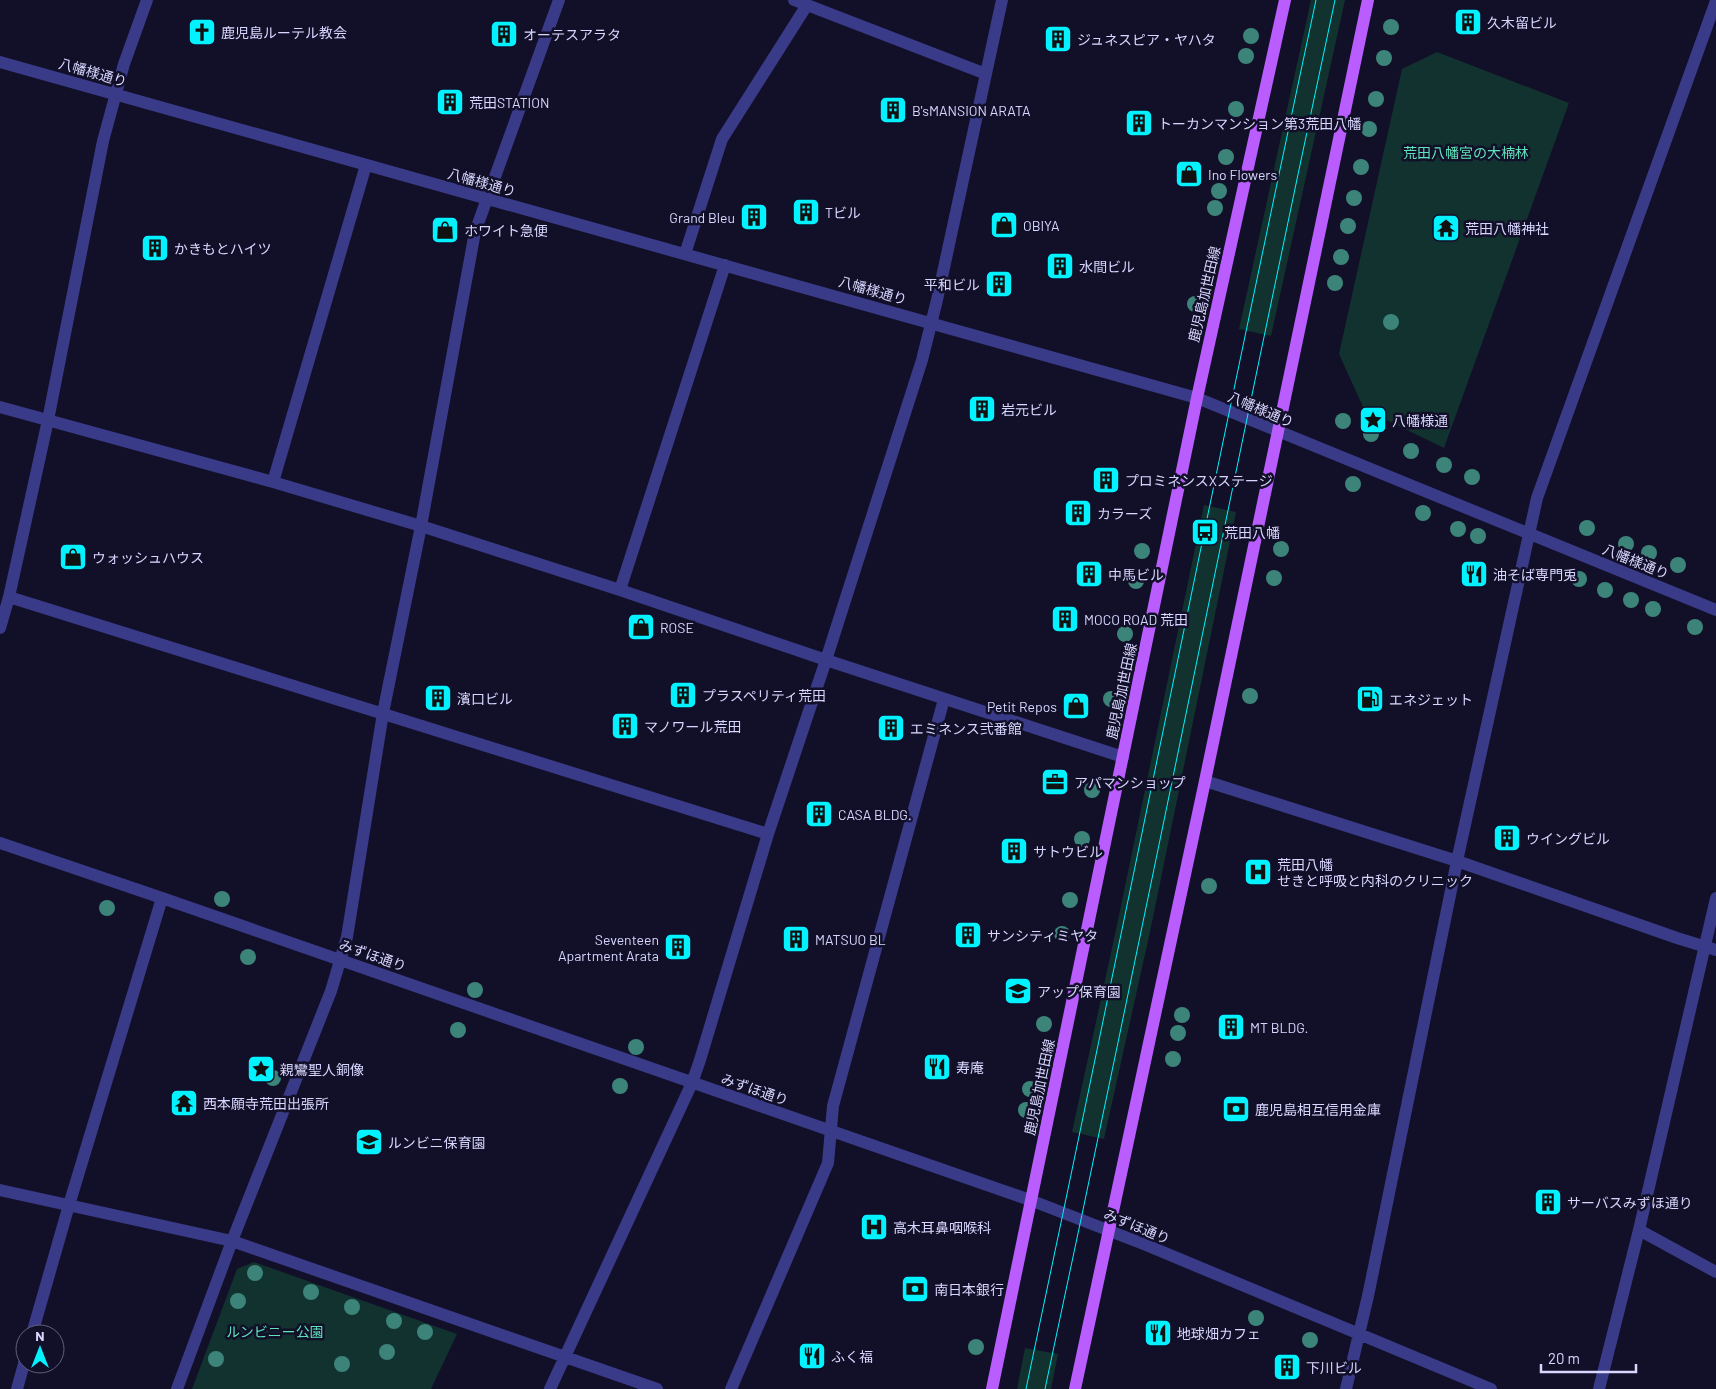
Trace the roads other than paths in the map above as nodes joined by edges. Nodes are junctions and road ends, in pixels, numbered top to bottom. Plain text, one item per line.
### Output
1 (147, 0) edge
2 (559, 0) edge
3 (794, 0) edge
4 (1002, 0) edge
5 (1285, 0) edge
6 (1368, 0) edge
7 (1716, 1) edge
8 (807, 5) junction
9 (0, 62) edge
10 (986, 74) junction
11 (115, 94) junction
12 (366, 164) junction
13 (486, 198) junction
14 (685, 254) junction
15 (725, 265) junction
16 (931, 322) junction
17 (1197, 398) junction
18 (0, 407) edge
19 (48, 420) junction
20 (1277, 432) junction
21 (273, 482) junction
22 (421, 526) junction
23 (1530, 534) junction
24 (620, 590) junction
25 (9, 597) junction
26 (1716, 610) edge
27 (0, 628) edge
28 (826, 660) junction
29 (944, 699) junction
30 (383, 713) junction
31 (1123, 757) junction
32 (1205, 782) junction
33 (768, 834) junction
34 (0, 843) edge
35 (1457, 861) junction
36 (162, 898) junction
37 (1716, 898) edge
38 (1710, 948) edge
39 (340, 960) junction
40 (692, 1083) junction
41 (830, 1131) junction
42 (0, 1190) edge
43 (1030, 1200) junction
44 (69, 1205) junction
45 (1108, 1230) junction
46 (1639, 1230) junction
47 (232, 1241) junction
48 (1716, 1272) edge
49 (35, 1324) edge
50 (1359, 1335) junction
51 (565, 1356) junction
52 (21, 1374) edge
53 (16, 1389) edge
54 (177, 1389) edge
55 (550, 1389) edge
56 (657, 1389) edge
57 (731, 1389) edge
58 (992, 1389) edge
59 (1075, 1389) edge
60 (1346, 1389) edge
61 (1491, 1389) edge
62 (1599, 1389) edge

1 - 11 street
2 - 13 street
3 - 8 street
4 - 10 street
5 - 17 main road, 鹿児島加世田線
6 - 20 main road
7 - 23 street
8 - 10 street
8 - 14 street
9 - 11 street, 八幡様通り
10 - 16 street
11 - 12 street, 八幡様通り
11 - 19 street
12 - 13 street, 八幡様通り
12 - 21 street
13 - 14 street, 八幡様通り
13 - 22 street
14 - 15 street, 八幡様通り
15 - 16 street, 八幡様通り
15 - 24 street
16 - 17 street, 八幡様通り
16 - 28 street
17 - 20 street, 八幡様通り
17 - 31 main road, 鹿児島加世田線
18 - 19 street
19 - 21 street
19 - 25 street
20 - 23 street, 八幡様通り
20 - 32 main road
21 - 22 street
22 - 24 street
22 - 30 street
23 - 26 street, 八幡様通り
23 - 35 street
24 - 28 street
25 - 27 street
25 - 30 street
28 - 29 street
28 - 33 street
29 - 31 street
29 - 41 street
30 - 33 street
30 - 39 street
31 - 43 main road, 鹿児島加世田線
32 - 35 street
32 - 45 main road
33 - 40 street
34 - 36 street, みずほ通り
35 - 38 street
35 - 50 street
36 - 39 street, みずほ通り
36 - 44 street
37 - 38 street
38 - 46 street
39 - 40 street, みずほ通り
39 - 47 street
40 - 41 street, みずほ通り
40 - 51 street
41 - 43 street, みずほ通り
41 - 57 street
42 - 44 street
43 - 45 street, みずほ通り
43 - 58 main road, 鹿児島加世田線
44 - 47 street
44 - 49 street
45 - 50 street, みずほ通り
45 - 59 main road
46 - 48 street
46 - 62 street
47 - 51 street
47 - 54 street
50 - 60 street
50 - 61 street, みずほ通り
51 - 55 street
51 - 56 street
52 - 53 street

